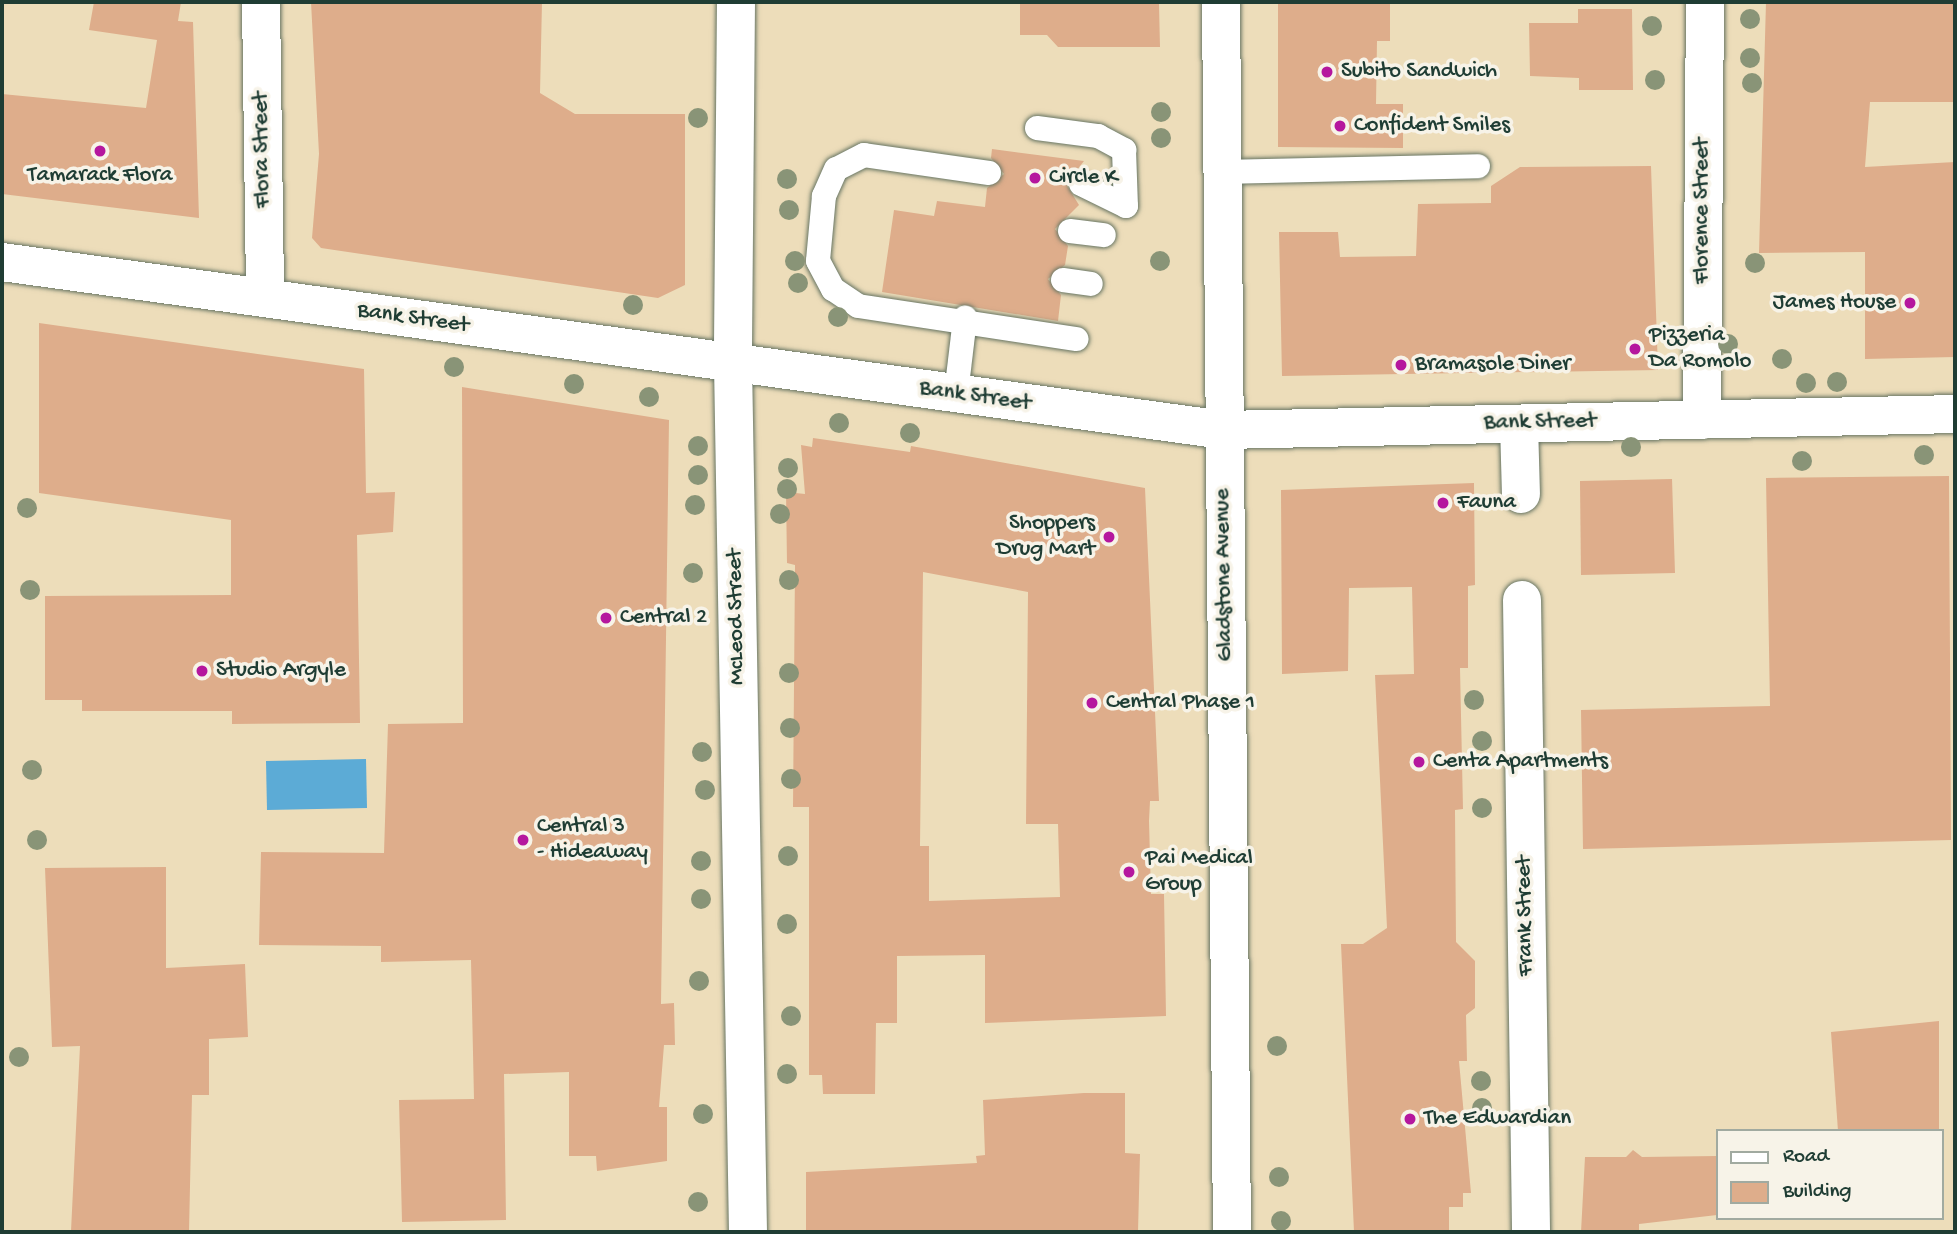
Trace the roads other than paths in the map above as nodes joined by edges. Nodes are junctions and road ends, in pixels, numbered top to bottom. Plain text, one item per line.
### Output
1 (261, 2) edge
2 (736, 2) edge
3 (1221, 2) edge
4 (1705, 2) edge
5 (1037, 128) dead end
6 (1478, 166) dead end
7 (1222, 172) junction
8 (989, 173) dead end
9 (1081, 184) dead end
10 (1070, 231) dead end
11 (1104, 235) dead end
12 (2, 262) edge
13 (1063, 280) dead end
14 (1091, 284) dead end
15 (265, 298) junction
16 (965, 321) junction
17 (1077, 340) dead end
18 (733, 364) junction
19 (956, 394) junction
20 (1955, 414) edge
21 (1702, 420) junction
22 (1520, 424) junction
23 (1224, 430) junction
24 (1521, 494) dead end
25 (1522, 600) dead end
26 (748, 1232) edge
27 (1232, 1232) edge
28 (1531, 1232) edge

1 - 15 main road, Flora Street
2 - 18 main road, McLeod Street
3 - 7 main road, Gladstone Avenue
4 - 21 main road, Florence Street
5 - 9 lane
6 - 7 lane
7 - 23 main road, Gladstone Avenue
8 - 16 lane
10 - 11 lane
12 - 15 main road, Bank Street
13 - 14 lane
15 - 18 main road, Bank Street
16 - 17 lane
16 - 19 lane
18 - 19 main road, Bank Street
18 - 26 main road, McLeod Street
19 - 23 main road, Bank Street
20 - 21 main road, Bank Street
21 - 22 main road, Bank Street
22 - 23 main road, Bank Street
22 - 24 main road
23 - 27 main road, Gladstone Avenue
25 - 28 main road, Frank Street

